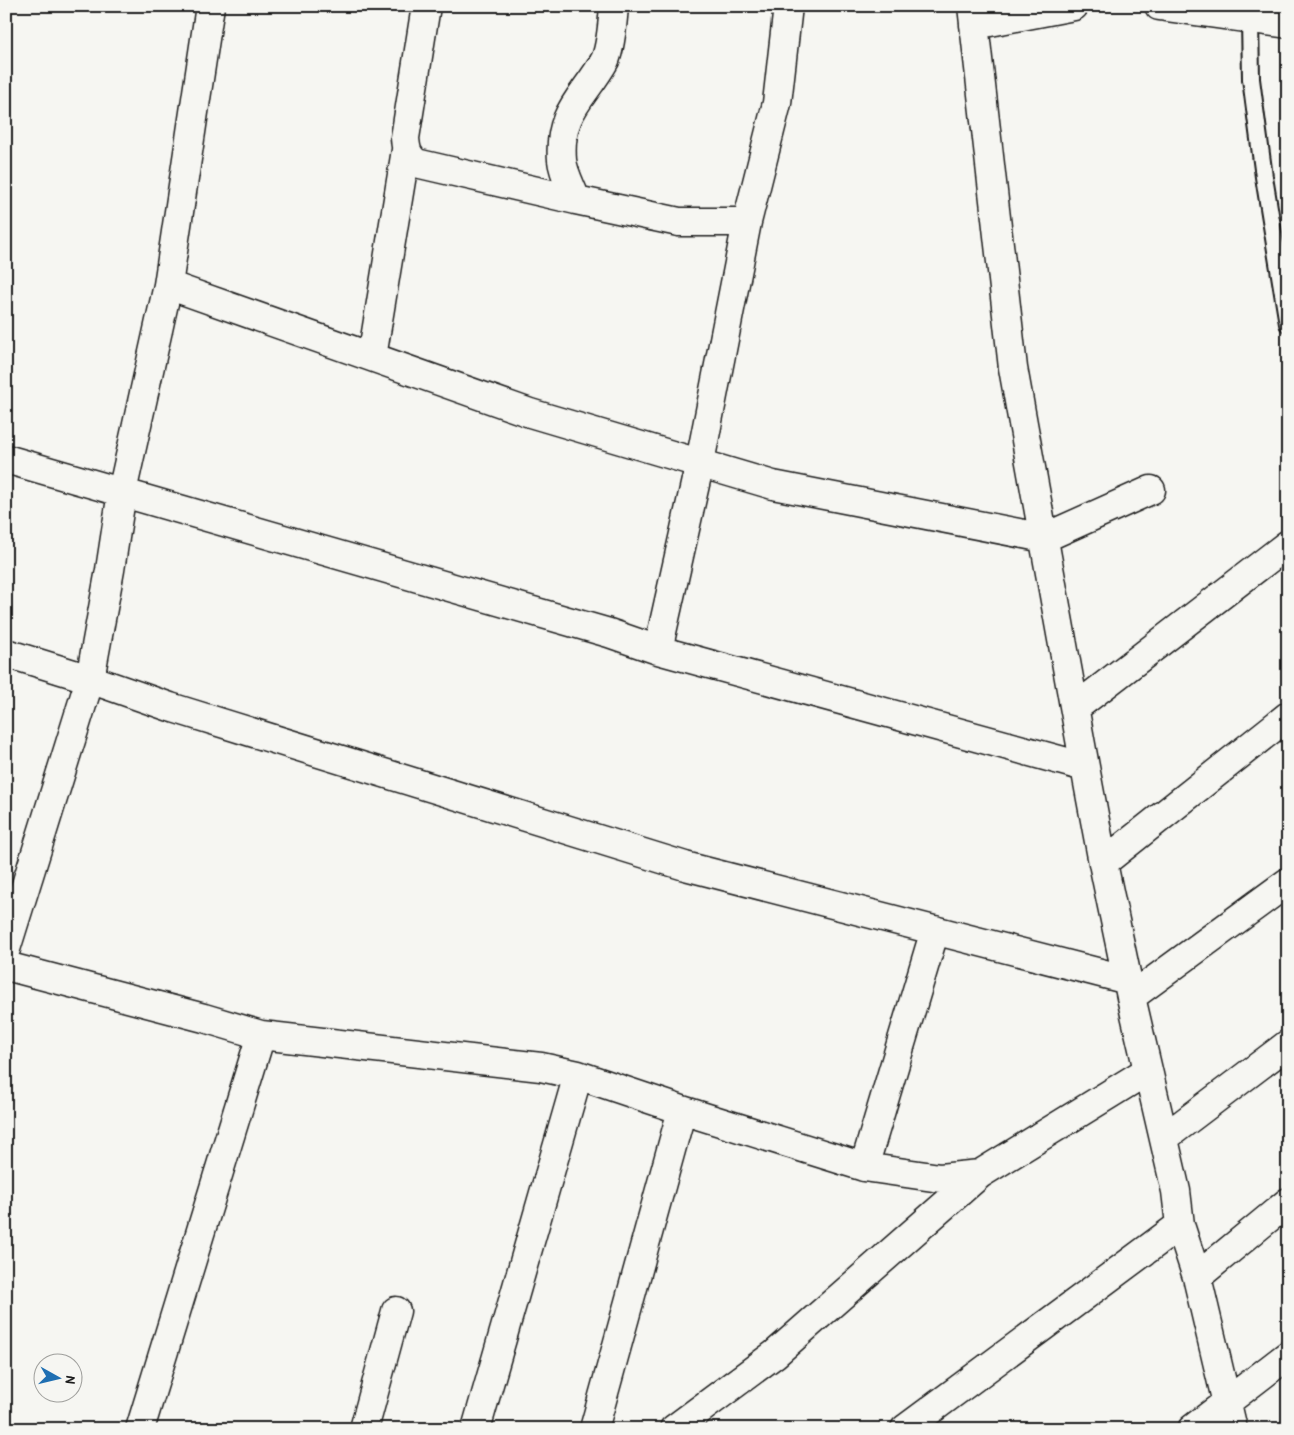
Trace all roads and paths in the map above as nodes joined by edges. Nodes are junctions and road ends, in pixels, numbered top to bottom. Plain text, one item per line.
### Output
1 (210, 6) edge
2 (426, 6) edge
3 (614, 6) edge
4 (788, 6) edge
5 (1074, 6) edge
6 (1159, 6) edge
7 (972, 16) edge
8 (1250, 19) junction
9 (1288, 24) edge
10 (406, 150) junction
11 (576, 200) junction
12 (747, 222) junction
13 (168, 285) junction
14 (1288, 324) edge
15 (372, 357) junction
16 (6, 459) edge
17 (700, 462) junction
18 (1151, 490) dead end
19 (122, 492) junction
20 (1044, 538) junction
21 (1288, 544) edge
22 (658, 650) junction
23 (6, 654) edge
24 (90, 679) junction
25 (1075, 708) junction
26 (1288, 716) edge
27 (1085, 767) junction
28 (1103, 863) junction
29 (1288, 882) edge
30 (935, 930) junction
31 (6, 949) edge
32 (6, 966) edge
33 (1130, 989) junction
34 (261, 1035) junction
35 (1288, 1044) edge
36 (1147, 1071) junction
37 (578, 1075) junction
38 (682, 1110) junction
39 (1164, 1138) junction
40 (864, 1167) junction
41 (980, 1174) junction
42 (1288, 1202) edge
43 (1180, 1225) junction
44 (1197, 1277) junction
45 (396, 1311) dead end
46 (1288, 1355) edge
47 (1227, 1402) junction
48 (140, 1429) edge
49 (364, 1429) edge
50 (476, 1429) edge
51 (594, 1429) edge
52 (674, 1429) edge
53 (905, 1429) edge
54 (1192, 1429) edge
55 (1233, 1429) edge

1 - 13 street
2 - 10 street
3 - 11 street
4 - 12 street
5 - 7 street
6 - 8 street
7 - 20 street
8 - 9 street
8 - 14 lane
10 - 11 street
10 - 15 street
11 - 12 street
12 - 17 street
13 - 15 street
13 - 19 street
15 - 17 street
16 - 19 street
17 - 20 street
17 - 22 street
18 - 20 street
19 - 22 street
19 - 24 street
20 - 25 street
21 - 25 street
22 - 27 street
23 - 24 street
24 - 30 street
24 - 31 street
25 - 27 street
26 - 28 street
27 - 28 street
28 - 33 street
29 - 33 street
30 - 33 street
30 - 40 street
32 - 34 street
33 - 36 street
34 - 37 street
34 - 48 street
35 - 39 street
36 - 39 street
36 - 41 street
37 - 38 street
37 - 50 street
38 - 40 street
38 - 51 street
39 - 43 street
40 - 41 street
41 - 52 street
42 - 44 street
43 - 44 street
43 - 53 street
44 - 47 street
45 - 49 street
46 - 47 street
47 - 54 street
47 - 55 street

